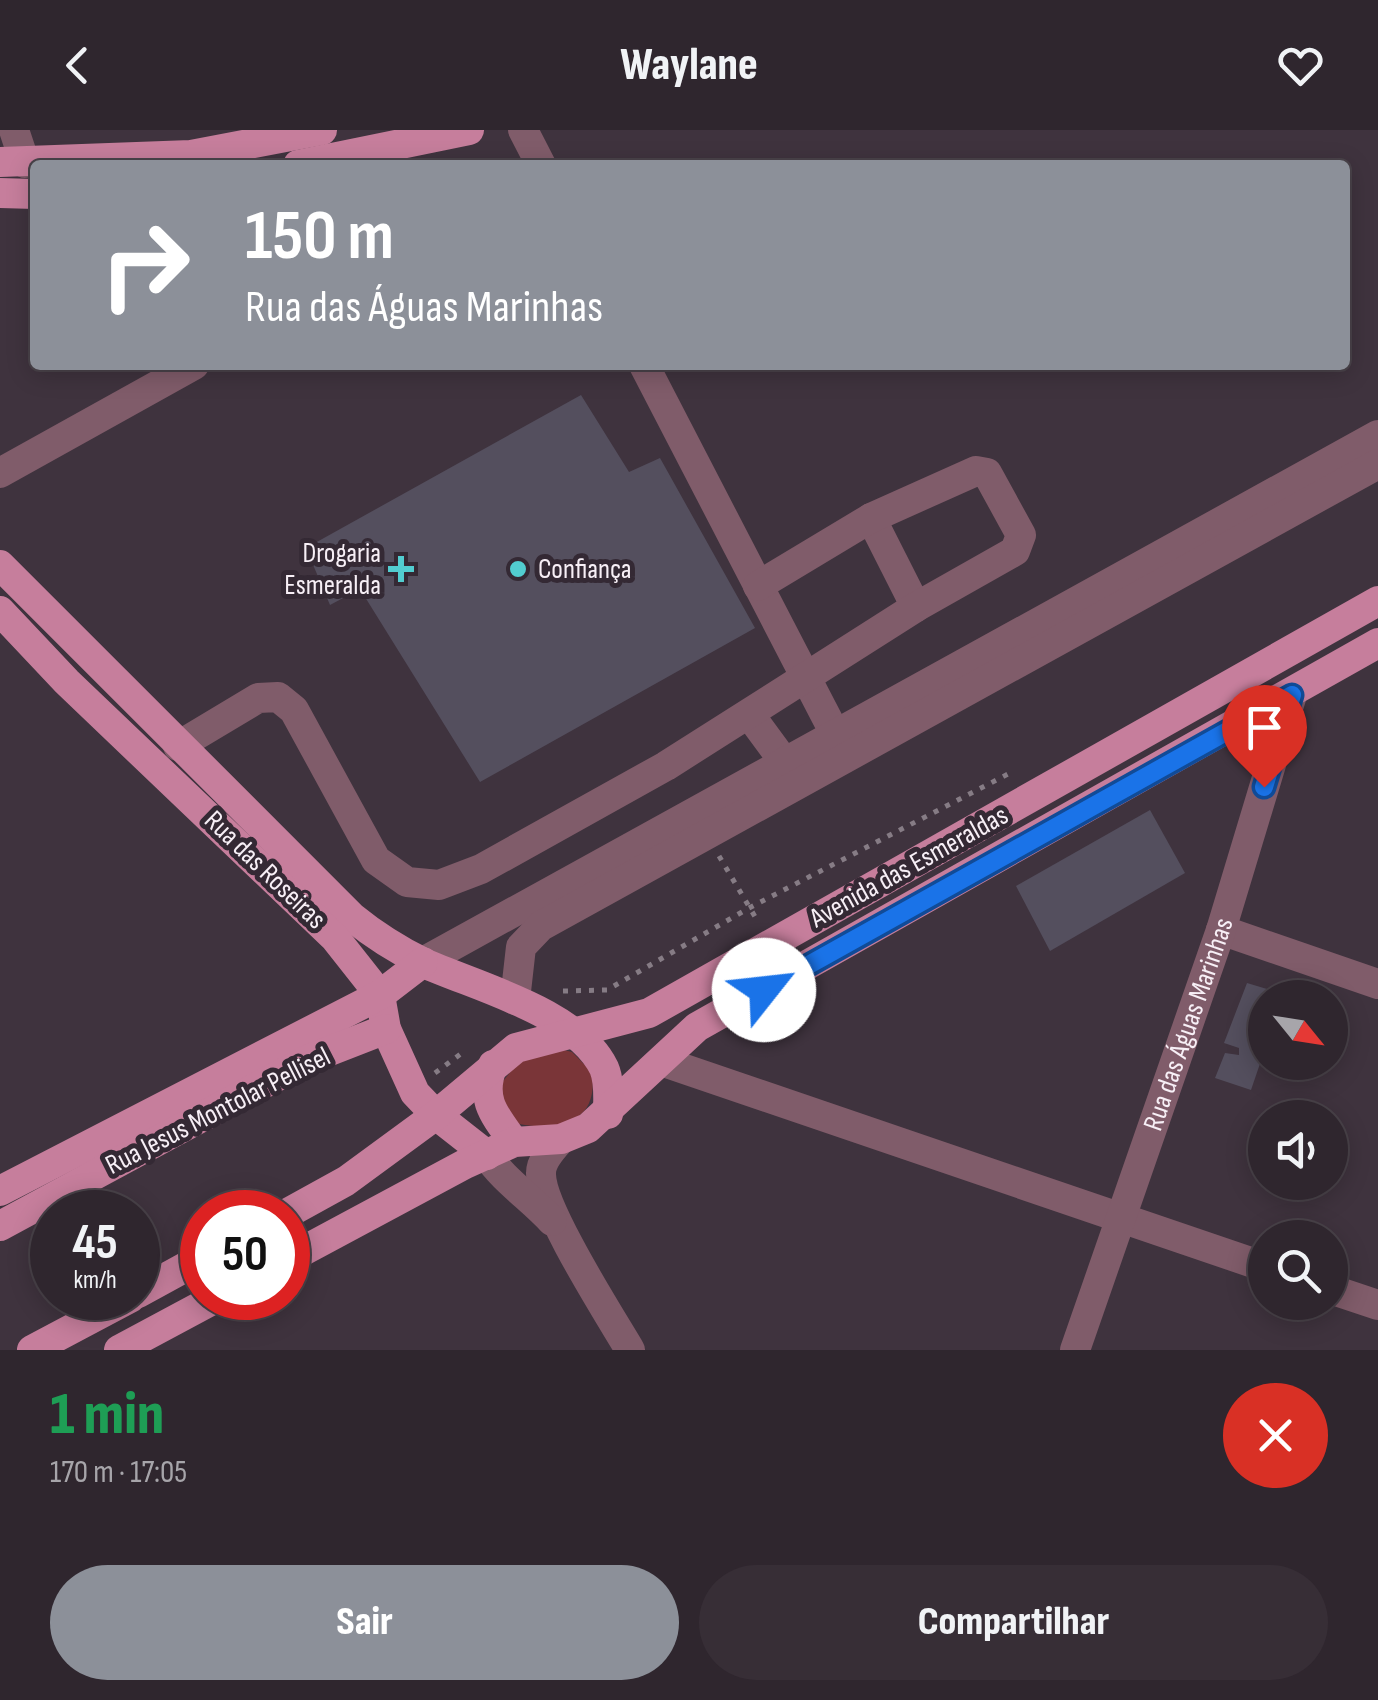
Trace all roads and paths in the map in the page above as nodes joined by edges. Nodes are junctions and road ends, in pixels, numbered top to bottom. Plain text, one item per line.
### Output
1 (14, 130) edge
2 (469, 130) edge
3 (523, 130) edge
4 (313, 131) edge
5 (72, 160) edge
6 (322, 160) edge
7 (538, 160) edge
8 (13, 162) edge
9 (0, 192) edge
10 (30, 194) edge
11 (185, 370) edge
12 (647, 370) edge
13 (1378, 435) edge
14 (1378, 464) edge
15 (0, 473) edge
16 (871, 518) junction
17 (0, 566) edge
18 (758, 586) junction
19 (1378, 602) edge
20 (916, 608) junction
21 (0, 611) edge
22 (1324, 632) junction
23 (1376, 647) edge
24 (87, 656) junction
25 (806, 678) junction
26 (67, 682) junction
27 (1292, 695) junction
28 (749, 714) junction
29 (178, 746) junction
30 (841, 747) junction
31 (785, 763) junction
32 (1026, 765) dead end
33 (707, 834) junction
34 (254, 841) junction
35 (530, 842) junction
36 (556, 888) junction
37 (749, 908) junction
38 (1221, 930) junction
39 (771, 944) junction
40 (423, 962) junction
41 (1378, 984) edge
42 (558, 991) dead end
43 (380, 995) junction
44 (515, 1000) junction
45 (623, 1021) junction
46 (386, 1029) junction
47 (576, 1033) junction
48 (661, 1061) junction
49 (493, 1065) junction
50 (608, 1114) junction
51 (436, 1116) junction
52 (560, 1139) junction
53 (501, 1149) junction
54 (10, 1186) edge
55 (67, 1190) edge
56 (310, 1201) edge
57 (30, 1204) edge
58 (30, 1210) edge
59 (1124, 1220) junction
60 (0, 1226) edge
61 (561, 1231) junction
62 (310, 1248) edge
63 (1248, 1262) edge
64 (1348, 1295) edge
65 (1378, 1305) edge
66 (180, 1317) edge
67 (89, 1320) edge
68 (32, 1350) edge
69 (119, 1350) edge
70 (630, 1350) edge
71 (1075, 1350) edge

1 - 8 street
2 - 6 main road
3 - 7 street
4 - 5 main road
9 - 10 main road
11 - 15 street
12 - 18 street
13 - 30 street
14 - 30 street
16 - 18 street
16 - 20 street
16 - 20 street
17 - 24 main road, Rua das Roseiras
18 - 25 street
19 - 22 main road, Avenida das Esmeraldas
20 - 25 street
21 - 26 main road, Rua das Roseiras
22 - 23 main road
22 - 39 main road, Avenida das Esmeraldas
23 - 27 main road, Avenida das Esmeraldas
24 - 26 main road
24 - 29 main road, Rua das Roseiras
25 - 28 street
25 - 30 street
26 - 34 main road, Rua das Roseiras
27 - 38 street, Rua das Águas Marinhas
27 - 48 main road, Avenida das Esmeraldas
28 - 31 street
28 - 35 street
29 - 34 main road, Rua das Roseiras
29 - 35 street
30 - 31 street
30 - 33 street
31 - 36 street
32 - 37 path
33 - 37 path
33 - 44 street
34 - 40 main road, Rua das Roseiras
34 - 43 main road, Rua das Roseiras
35 - 36 street
36 - 40 street
37 - 39 path
37 - 42 path
38 - 41 street
38 - 59 street, Rua das Águas Marinhas
39 - 45 main road, Avenida das Esmeraldas
40 - 43 main road, Rua Jesus Montolar Pellisel
40 - 44 main road, Rua das Roseiras
43 - 46 main road, Rua das Roseiras
43 - 54 main road, Rua Jesus Montolar Pellisel
44 - 47 main road, Rua das Roseiras
45 - 47 main road, Avenida das Esmeraldas
45 - 48 main road
46 - 51 main road, Rua das Roseiras
46 - 55 main road, Rua Jesus Montolar Pellisel
47 - 49 main road, Avenida das Esmeraldas
47 - 50 main road
48 - 50 main road, Avenida das Esmeraldas
48 - 59 street
49 - 51 main road, Avenida das Esmeraldas
49 - 53 main road
50 - 52 main road
51 - 53 main road, Rua das Roseiras
51 - 56 main road, Avenida das Esmeraldas
52 - 53 main road
52 - 61 street
53 - 61 street
53 - 62 main road
54 - 57 main road
58 - 60 main road, Rua Jesus Montolar Pellisel
59 - 63 street
59 - 71 street, Rua das Águas Marinhas
61 - 70 street
64 - 65 street
66 - 69 main road
67 - 68 main road

